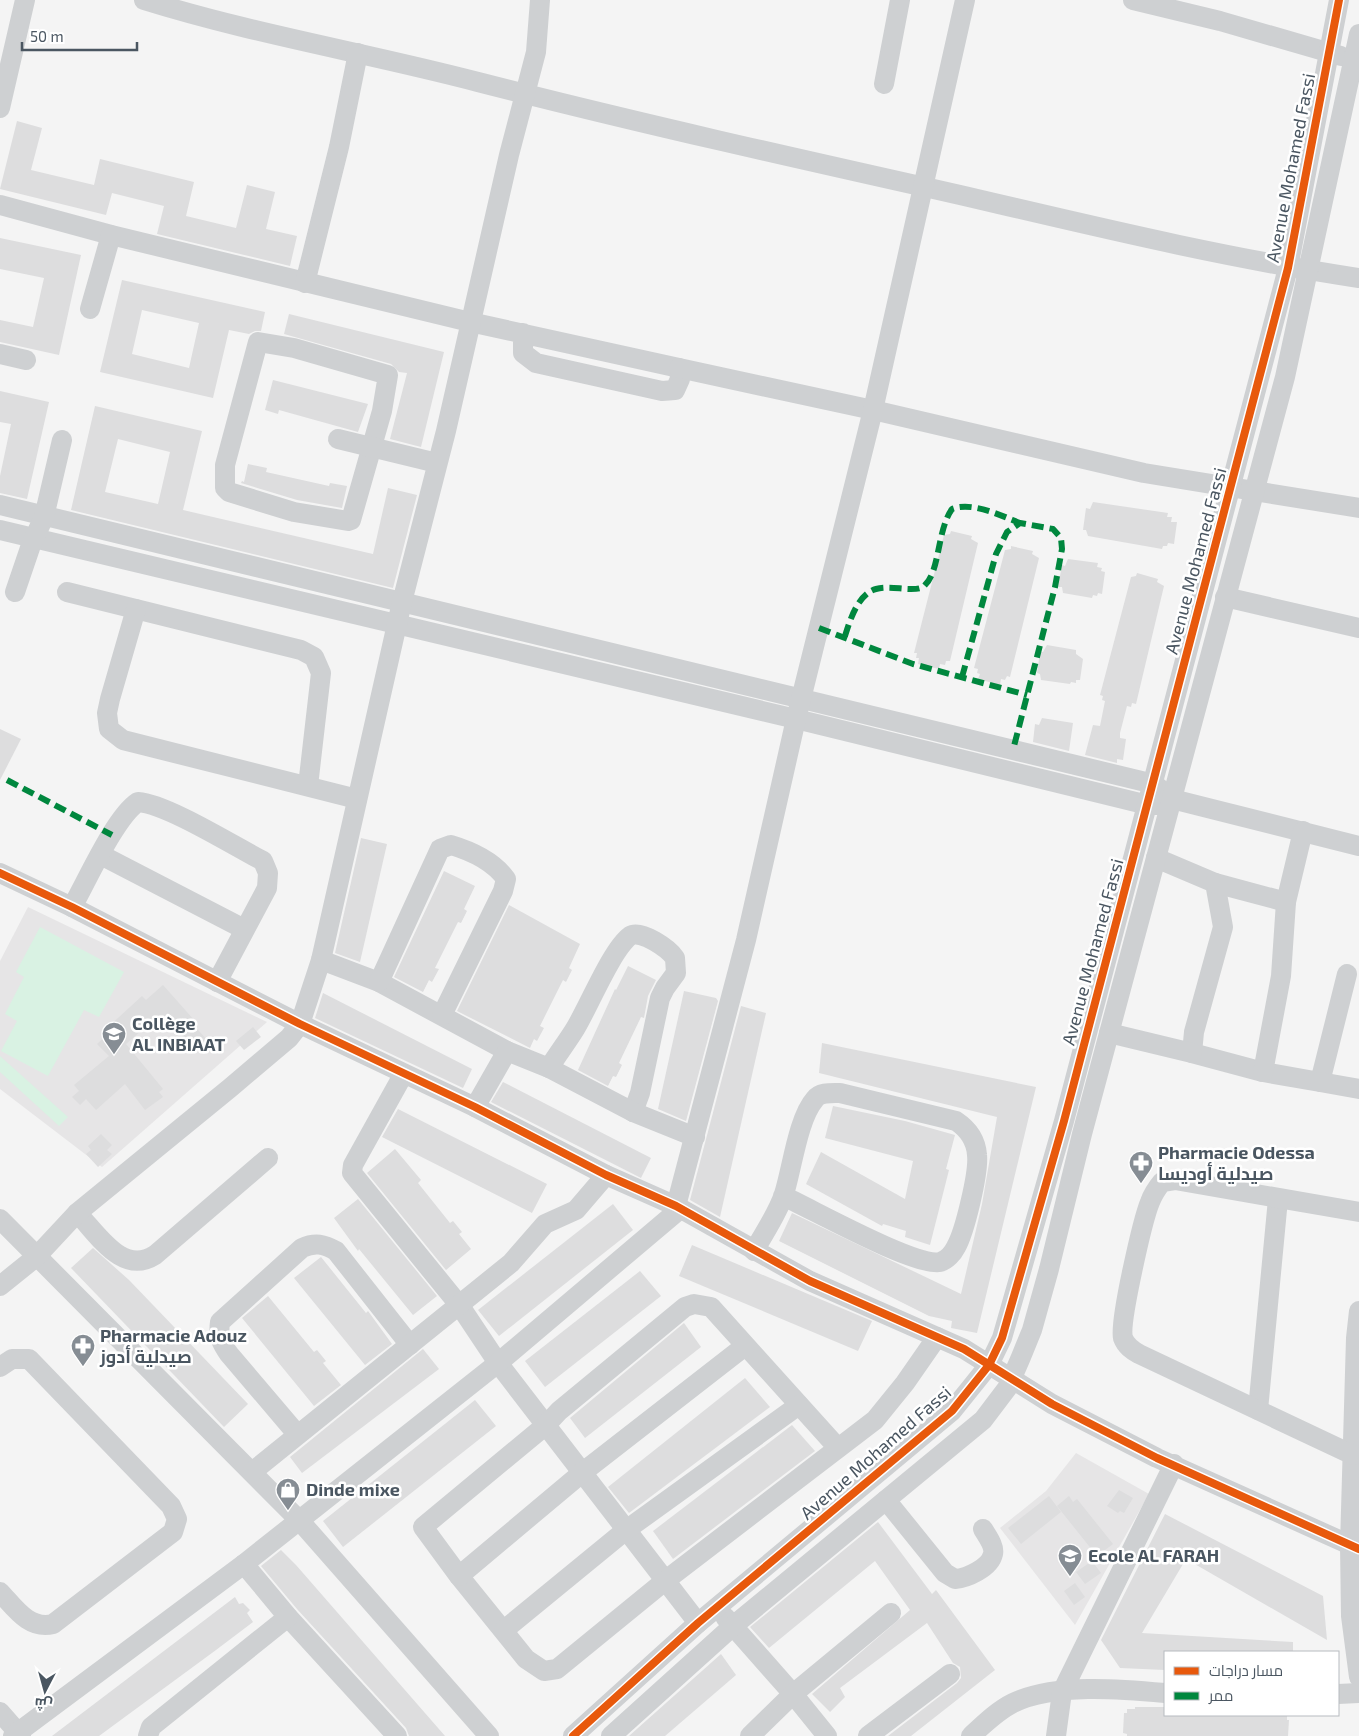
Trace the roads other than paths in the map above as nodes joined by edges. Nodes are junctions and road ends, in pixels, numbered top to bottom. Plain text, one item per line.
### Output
1 (25, 0) edge
2 (144, 0) edge
3 (540, 0) edge
4 (900, 0) edge
5 (965, 0) edge
6 (1133, 0) edge
7 (1339, 0) edge
8 (1359, 34) edge
9 (358, 53) junction
10 (1328, 53) junction
11 (1356, 61) edge
12 (884, 84) dead end
13 (524, 94) junction
14 (0, 108) edge
15 (923, 187) junction
16 (0, 205) edge
17 (111, 235) junction
18 (1288, 268) junction
19 (1309, 271) junction
20 (1359, 278) edge
21 (305, 283) junction
22 (90, 309) dead end
23 (470, 322) junction
24 (523, 333) junction
25 (0, 354) edge
26 (26, 360) dead end
27 (679, 368) junction
28 (873, 410) junction
29 (338, 439) dead end
30 (62, 440) dead end
31 (373, 447) junction
32 (437, 463) junction
33 (1231, 487) junction
34 (1254, 491) junction
35 (0, 505) edge
36 (1359, 508) edge
37 (44, 516) junction
38 (0, 530) edge
39 (34, 538) junction
40 (16, 592) dead end
41 (67, 592) dead end
42 (1225, 596) junction
43 (402, 602) junction
44 (136, 609) junction
45 (397, 624) junction
46 (1359, 628) edge
47 (802, 699) junction
48 (796, 719) junction
49 (1154, 784) junction
50 (308, 786) junction
51 (357, 799) junction
52 (1172, 799) junction
53 (1148, 805) junction
54 (1303, 830) junction
55 (1359, 846) edge
56 (101, 855) junction
57 (1156, 858) junction
58 (0, 873) edge
59 (1215, 884) junction
60 (1286, 902) junction
61 (72, 907) junction
62 (244, 929) junction
63 (321, 960) junction
64 (1347, 974) dead end
65 (217, 982) junction
66 (379, 982) junction
67 (442, 1015) junction
68 (300, 1024) junction
69 (1109, 1033) junction
70 (507, 1050) junction
71 (1192, 1053) junction
72 (549, 1068) junction
73 (1264, 1072) junction
74 (403, 1075) junction
75 (1320, 1082) junction
76 (1359, 1089) edge
77 (475, 1108) junction
78 (633, 1112) junction
79 (695, 1137) junction
80 (268, 1158) dead end
81 (606, 1175) junction
82 (784, 1196) junction
83 (1278, 1199) junction
84 (678, 1207) junction
85 (1359, 1212) edge
86 (77, 1213) junction
87 (0, 1219) edge
88 (754, 1252) junction
89 (36, 1257) junction
90 (0, 1286) edge
91 (460, 1306) junction
92 (1359, 1311) edge
93 (937, 1337) junction
94 (410, 1345) junction
95 (745, 1346) junction
96 (498, 1363) junction
97 (989, 1365) junction
98 (0, 1368) edge
99 (1012, 1379) junction
100 (799, 1405) junction
101 (1258, 1410) junction
102 (546, 1425) junction
103 (297, 1434) junction
104 (838, 1448) junction
105 (1353, 1455) junction
106 (1174, 1464) junction
107 (252, 1472) junction
108 (583, 1472) junction
109 (886, 1500) junction
110 (298, 1520) junction
111 (983, 1529) dead end
112 (626, 1530) junction
113 (1355, 1547) edge
114 (244, 1564) junction
115 (459, 1576) junction
116 (666, 1580) junction
117 (0, 1592) edge
118 (717, 1608) junction
119 (891, 1613) dead end
120 (288, 1617) junction
121 (698, 1623) junction
122 (733, 1626) junction
123 (504, 1630) junction
124 (950, 1674) dead end
125 (1359, 1677) edge
126 (1062, 1692) junction
127 (1164, 1692) edge
128 (1359, 1693) edge
129 (794, 1694) junction
130 (1339, 1694) edge
131 (0, 1712) edge
132 (17, 1735) edge
133 (148, 1736) edge
134 (397, 1736) edge
135 (489, 1736) edge
136 (573, 1736) edge
137 (611, 1736) edge
138 (750, 1736) edge
139 (827, 1736) edge
140 (868, 1736) edge
141 (971, 1736) edge
142 (1056, 1736) edge

1 - 14 street
2 - 9 street
3 - 13 street
4 - 12 street
5 - 15 street
6 - 10 street
7 - 10 street, Avenue Mohamed Fassi
8 - 11 street, Avenue Mohamed Fassi
9 - 13 street
9 - 21 street
10 - 11 street
10 - 18 street, Avenue Mohamed Fassi
11 - 19 street, Avenue Mohamed Fassi
13 - 15 street
13 - 23 street
15 - 18 street
15 - 28 street
16 - 17 street
17 - 21 street
17 - 22 street
18 - 19 street
18 - 33 street, Avenue Mohamed Fassi
19 - 20 street
19 - 34 street, Avenue Mohamed Fassi
21 - 23 street
23 - 24 street
23 - 32 street
24 - 27 street
24 - 27 street
25 - 26 street
27 - 28 street
28 - 33 street
28 - 47 street
29 - 31 street
30 - 37 street
31 - 31 street
31 - 32 street
32 - 43 street
33 - 34 street
33 - 49 street, Avenue Mohamed Fassi
34 - 36 street
34 - 42 street, Avenue Mohamed Fassi
35 - 37 street
37 - 39 street
37 - 43 street
38 - 39 street
39 - 40 street
39 - 45 street
41 - 44 street
42 - 46 street
42 - 52 street, Avenue Mohamed Fassi
43 - 45 street
43 - 47 street
44 - 50 street
44 - 50 street
45 - 48 street
45 - 51 street
47 - 48 street
47 - 49 street
48 - 53 street
48 - 79 street
49 - 52 street
49 - 53 street, Avenue Mohamed Fassi
50 - 51 street
51 - 63 street
52 - 53 street
52 - 54 street
52 - 57 street, Avenue Mohamed Fassi
53 - 97 street, Avenue Mohamed Fassi
54 - 55 street
54 - 60 street
56 - 61 street
56 - 62 street
56 - 62 street
57 - 59 street
57 - 69 street, Avenue Mohamed Fassi
58 - 61 street
59 - 60 street
59 - 71 street
60 - 73 street
61 - 65 street
62 - 65 street
63 - 66 street
63 - 68 street
64 - 75 street
65 - 68 street
66 - 67 street
66 - 67 street
67 - 70 street
68 - 74 street
68 - 86 street
69 - 71 street
69 - 99 street, Avenue Mohamed Fassi
70 - 72 street
70 - 77 street
71 - 73 street
72 - 78 street
72 - 78 street
73 - 75 street
74 - 77 street
74 - 91 street
75 - 76 street
77 - 81 street
78 - 79 street
79 - 84 street
80 - 86 street
81 - 84 street
81 - 91 street
82 - 82 street
82 - 88 street
83 - 85 street
83 - 101 street
83 - 101 street
84 - 88 street
84 - 96 street
86 - 89 street
87 - 89 street
88 - 93 street
89 - 90 street
89 - 107 street
91 - 94 street
91 - 96 street
92 - 105 street
93 - 97 street
93 - 104 street
94 - 103 street
94 - 103 street
95 - 100 street
95 - 102 street
95 - 108 street
96 - 102 street
96 - 110 street
97 - 99 street
97 - 118 street, Avenue Mohamed Fassi
98 - 117 street
99 - 106 street
99 - 109 street, Avenue Mohamed Fassi
100 - 104 street
100 - 112 street
101 - 105 street
102 - 108 street
102 - 115 street
103 - 107 street
104 - 116 street
105 - 113 street
106 - 113 street
106 - 126 street
107 - 110 street
108 - 112 street
108 - 115 street
109 - 111 street
109 - 122 street, Avenue Mohamed Fassi
110 - 114 street
110 - 135 street
112 - 116 street
112 - 123 street
113 - 125 street
114 - 120 street
114 - 132 street
115 - 123 street
116 - 121 street
116 - 123 street
118 - 121 street, Avenue Mohamed Fassi
118 - 122 street
119 - 129 street
120 - 133 street
120 - 134 street
121 - 136 street, Avenue Mohamed Fassi
122 - 129 street
122 - 137 street, Avenue Mohamed Fassi
124 - 140 street
126 - 127 street
126 - 141 street
126 - 142 street
128 - 130 street
129 - 138 street
129 - 139 street
131 - 132 street

